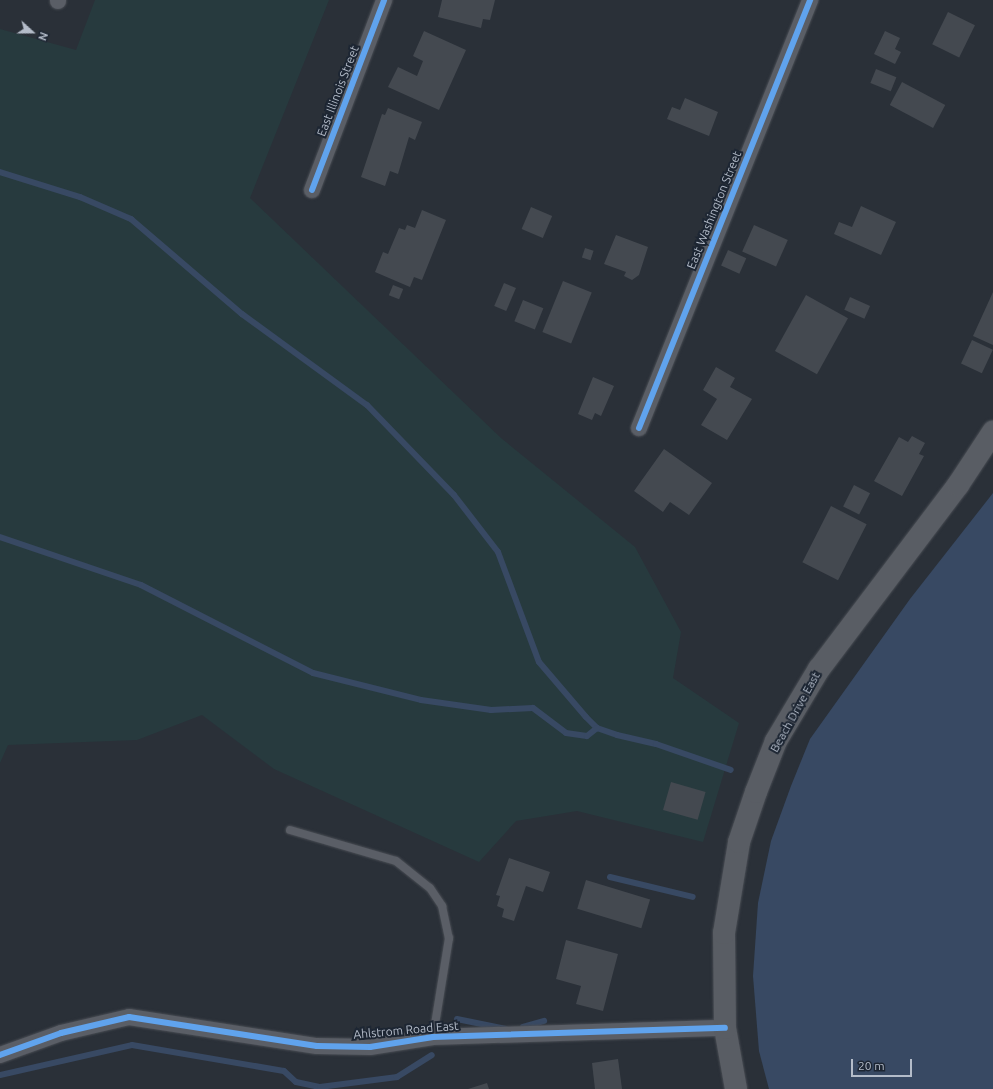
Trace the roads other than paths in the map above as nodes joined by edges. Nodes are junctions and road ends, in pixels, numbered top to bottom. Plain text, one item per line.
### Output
1 (384, 0) edge
2 (810, 0) edge
3 (312, 190) dead end
4 (639, 428) dead end
5 (993, 432) edge
6 (290, 830) dead end
7 (725, 1028) junction
8 (433, 1037) junction
9 (0, 1055) edge
10 (736, 1089) edge

1 - 3 street, East Illinois Street
2 - 4 street, East Washington Street
5 - 7 main road, Beach Drive East
6 - 8 lane
7 - 8 street, Ahlstrom Road East
7 - 10 main road, Beach Drive East
8 - 9 street, Ahlstrom Road East

